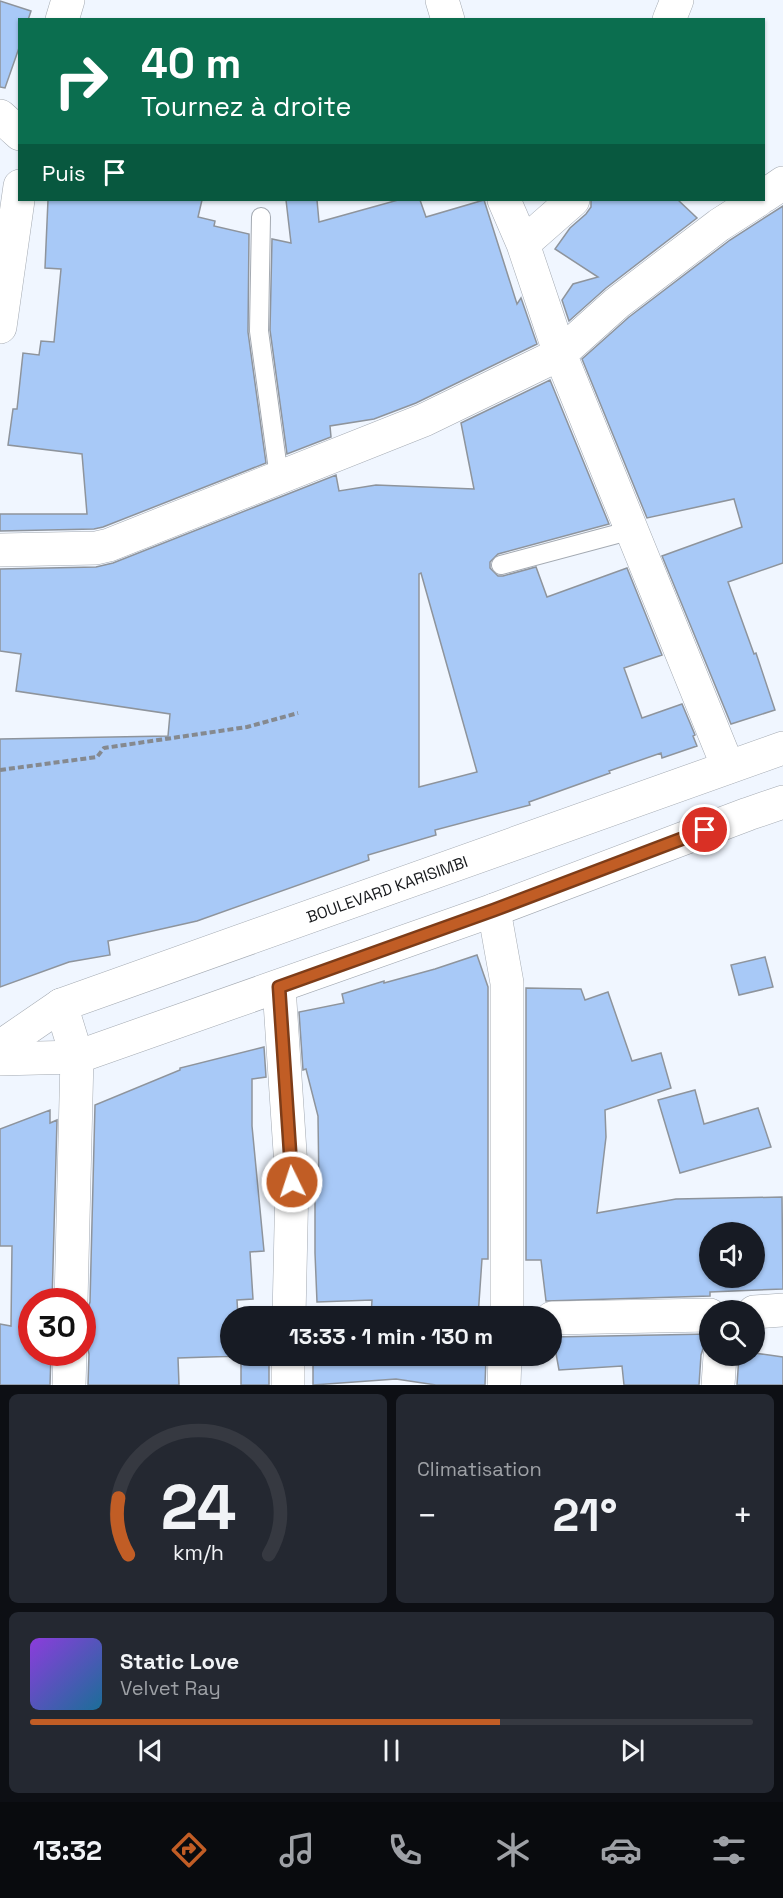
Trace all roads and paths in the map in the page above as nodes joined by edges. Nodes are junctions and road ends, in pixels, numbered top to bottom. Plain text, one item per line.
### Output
1 (68, 0) edge
2 (442, 0) edge
3 (676, 0) edge
4 (63, 18) edge
5 (447, 18) edge
6 (670, 18) edge
7 (0, 116) edge
8 (18, 132) edge
9 (783, 183) edge
10 (765, 195) edge
11 (18, 200) edge
12 (504, 201) edge
13 (572, 201) edge
14 (756, 201) edge
15 (261, 217) dead end
16 (523, 244) junction
17 (0, 327) edge
18 (560, 354) junction
19 (279, 477) junction
20 (632, 530) junction
21 (0, 550) edge
22 (501, 565) dead end
23 (298, 713) dead end
24 (783, 748) edge
25 (728, 767) junction
26 (0, 770) edge
27 (783, 802) edge
28 (494, 910) junction
29 (279, 987) junction
30 (61, 1005) junction
31 (0, 1047) edge
32 (78, 1057) junction
33 (0, 1059) edge
34 (71, 1288) edge
35 (289, 1306) edge
36 (507, 1306) edge
37 (783, 1310) edge
38 (765, 1311) edge
39 (699, 1315) edge
40 (562, 1318) edge
41 (70, 1366) edge
42 (288, 1366) edge
43 (505, 1366) edge
44 (719, 1366) edge
45 (69, 1385) edge
46 (288, 1385) edge
47 (504, 1385) edge
48 (718, 1385) edge

1 - 4 street
2 - 5 street
3 - 6 street
7 - 8 street
9 - 10 street
11 - 17 street
12 - 16 street
13 - 16 street
14 - 18 street
15 - 19 lane
16 - 18 street
18 - 19 street
18 - 20 street
19 - 21 street
20 - 22 lane
20 - 25 street
23 - 26 path
24 - 25 street, BOULEVARD KARISIMBI
25 - 30 street, BOULEVARD KARISIMBI
27 - 28 street
28 - 29 street
28 - 36 street
29 - 32 street
29 - 35 street
30 - 31 street, BOULEVARD KARISIMBI
30 - 32 street
32 - 33 street
32 - 34 street
37 - 38 street
39 - 40 street
41 - 45 street
42 - 46 street
43 - 47 street
44 - 48 street

